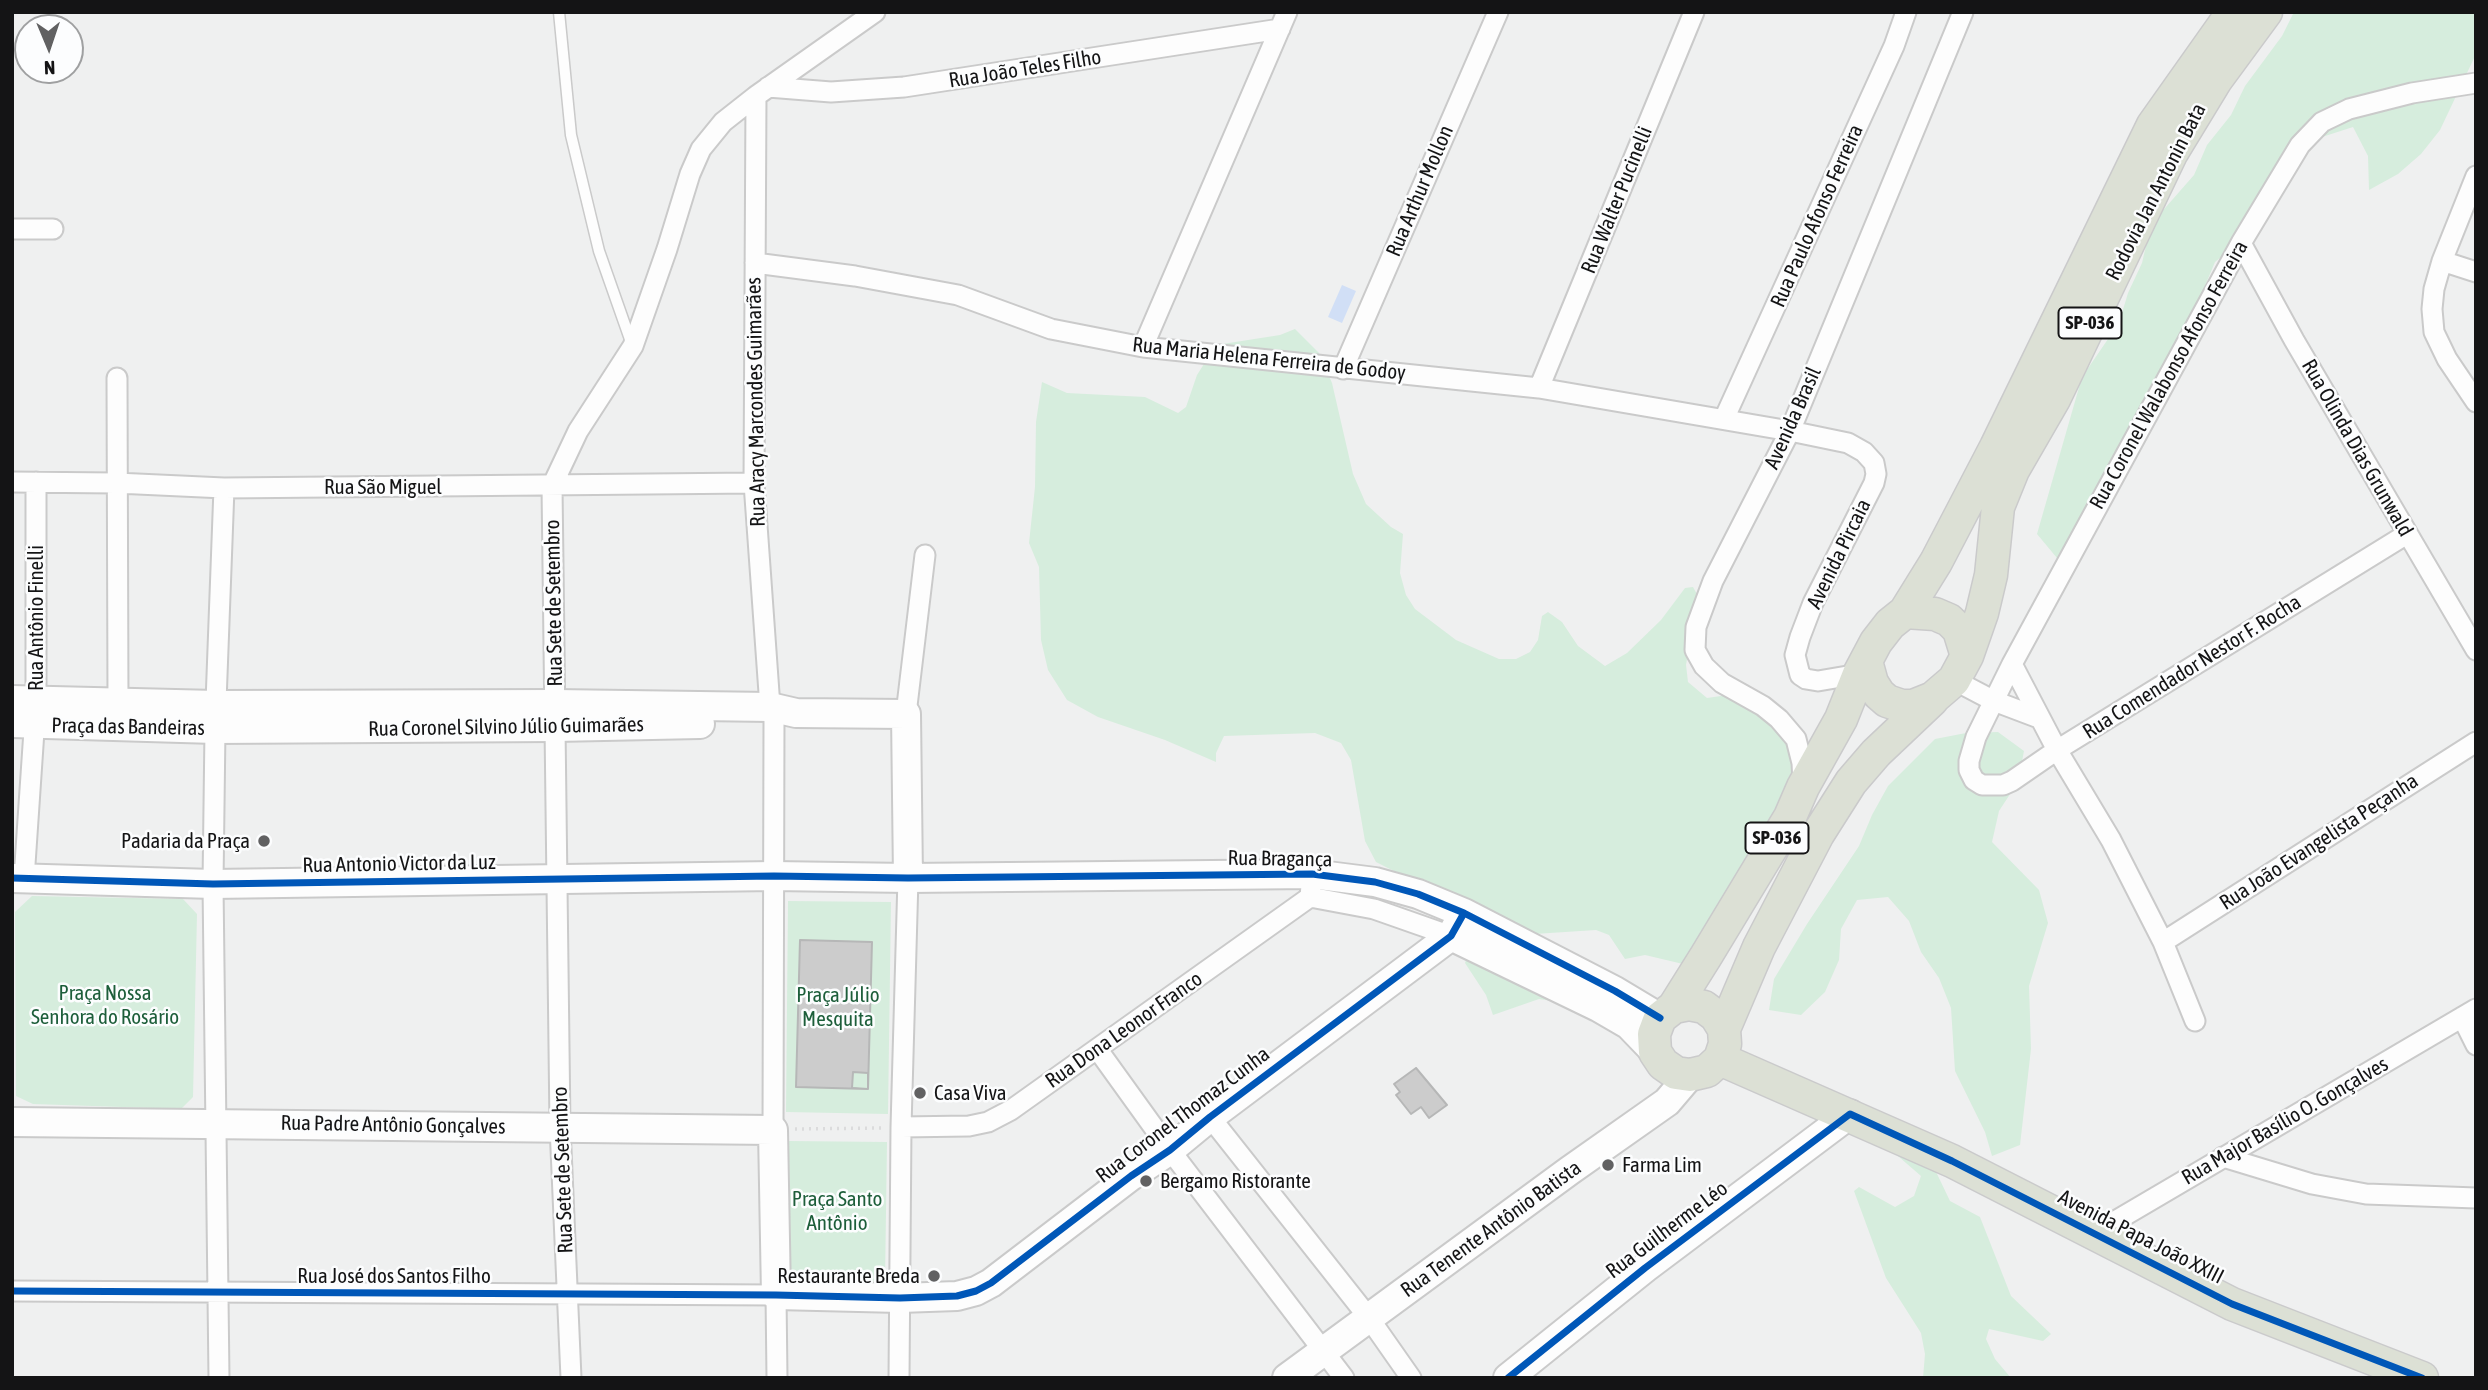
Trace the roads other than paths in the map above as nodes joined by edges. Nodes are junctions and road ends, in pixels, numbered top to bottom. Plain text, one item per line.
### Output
1 (559, 12) edge
2 (875, 12) edge
3 (1498, 12) edge
4 (1694, 12) edge
5 (1906, 12) edge
6 (1963, 12) edge
7 (2233, 12) edge
8 (2266, 12) edge
9 (1284, 20) edge
10 (2476, 83) edge
11 (762, 92) junction
12 (2476, 176) edge
13 (12, 229) edge
14 (53, 229) dead end
15 (2241, 243) junction
16 (2442, 261) junction
17 (755, 263) junction
18 (2476, 272) edge
19 (633, 346) junction
20 (1143, 346) junction
21 (1343, 369) junction
22 (117, 378) dead end
23 (1539, 388) junction
24 (2476, 402) edge
25 (1724, 419) junction
26 (1790, 430) junction
27 (12, 482) edge
28 (36, 482) junction
29 (116, 482) junction
30 (754, 483) junction
31 (552, 486) junction
32 (224, 488) junction
33 (2407, 534) junction
34 (925, 555) dead end
35 (1905, 612) junction
36 (2476, 650) edge
37 (2011, 664) junction
38 (1863, 667) junction
39 (1952, 678) junction
40 (1994, 701) junction
41 (118, 703) junction
42 (24, 712) edge
43 (780, 713) junction
44 (906, 714) junction
45 (556, 716) junction
46 (216, 717) junction
47 (2039, 718) junction
48 (2476, 741) edge
49 (2057, 750) junction
50 (1975, 780) joint
51 (1803, 787) junction
52 (774, 876) junction
53 (908, 878) junction
54 (18, 879) edge
55 (558, 880) junction
56 (213, 884) junction
57 (1311, 886) junction
58 (1457, 924) junction
59 (2163, 942) junction
60 (1667, 1013) junction
61 (2469, 1013) edge
62 (2195, 1021) dead end
63 (1722, 1044) junction
64 (2476, 1045) edge
65 (1098, 1050) junction
66 (1656, 1052) junction
67 (1690, 1075) junction
68 (1850, 1114) junction
69 (1210, 1117) junction
70 (12, 1122) edge
71 (215, 1123) junction
72 (560, 1126) junction
73 (901, 1127) junction
74 (773, 1130) junction
75 (1170, 1150) junction
76 (2223, 1157) junction
77 (2476, 1198) edge
78 (2095, 1233) junction
79 (12, 1291) edge
80 (218, 1293) junction
81 (568, 1294) junction
82 (776, 1295) junction
83 (900, 1298) junction
84 (1369, 1318) junction
85 (1324, 1350) junction
86 (219, 1378) edge
87 (571, 1378) edge
88 (777, 1378) edge
89 (899, 1378) edge
90 (1287, 1378) edge
91 (1344, 1378) edge
92 (1410, 1378) edge
93 (1508, 1378) edge
94 (2422, 1378) edge

1 - 19 lane
2 - 11 street, Rua Sete de Setembro
3 - 21 street, Rua Arthur Mollon
4 - 23 street, Rua Walter Pucinelli
5 - 25 street, Rua Paulo Afonso Ferreira
6 - 26 street, Avenida Brasil
7 - 35 main road, Rodovia Jan Antonin Bata / SP-036
8 - 39 main road, Rodovia Jan Antonin Bata / SP-036
9 - 11 street, Rua João Teles Filho
9 - 20 street
10 - 15 street, Rua Coronel Walabonso Afonso Ferreira
11 - 17 street, Rua Aracy Marcondes Guimarães
11 - 19 street, Rua Sete de Setembro
12 - 16 street
13 - 14 street
15 - 33 street, Rua Olinda Dias Grunwald
15 - 37 street, Rua Coronel Walabonso Afonso Ferreira
16 - 18 street
16 - 24 street
17 - 20 street, Rua Maria Helena Ferreira de Godoy
17 - 30 street, Rua Aracy Marcondes Guimarães
19 - 31 street, Rua Sete de Setembro
20 - 21 street, Rua Maria Helena Ferreira de Godoy
21 - 23 street, Rua Maria Helena Ferreira de Godoy
22 - 29 street
23 - 25 street, Rua Maria Helena Ferreira de Godoy
25 - 26 street, Rua Maria Helena Ferreira de Godoy
26 - 38 street, Avenida Pircaia
26 - 51 street, Avenida Brasil
27 - 28 street, Rua São Miguel
28 - 29 street, Rua São Miguel
28 - 42 street, Rua Antônio Finelli
29 - 32 street, Rua São Miguel
29 - 41 street
30 - 31 street, Rua São Miguel
30 - 43 street, Rua Aracy Marcondes Guimarães
31 - 32 street, Rua São Miguel
31 - 45 street, Rua Sete de Setembro
32 - 46 street
33 - 36 street, Rua Olinda Dias Grunwald
33 - 49 street, Rua Comendador Nestor F. Rocha
34 - 44 street
35 - 38 main road, SP-036
35 - 39 main road
37 - 40 street, Rua Coronel Walabonso Afonso Ferreira
37 - 47 street
38 - 39 main road
38 - 51 main road, SP-036
39 - 40 street
39 - 63 main road, Rodovia Jan Antonin Bata / SP-036
40 - 47 street
40 - 50 street, Rua Coronel Walabonso Afonso Ferreira
41 - 42 street, Praça das Bandeiras
41 - 46 street, Praça das Bandeiras
42 - 46 street, Praça das Bandeiras
42 - 54 street, Rua Antônio Finelli
43 - 44 street, Rua Coronel Silvino Júlio Guimarães
43 - 45 street, Rua Coronel Silvino Júlio Guimarães
43 - 52 street, Rua Aracy Marcondes Guimarães
44 - 53 street
45 - 46 street, Rua Coronel Silvino Júlio Guimarães
45 - 55 street, Rua Sete de Setembro
46 - 56 street, Praça das Bandeiras
47 - 49 street
48 - 59 street, Rua João Evangelista Peçanha
49 - 50 street, Rua Comendador Nestor F. Rocha
49 - 59 street
51 - 60 main road, SP-036
52 - 53 street
52 - 55 street, Rua Antonio Victor da Luz
52 - 74 street
53 - 57 street, Rua Bragança
53 - 73 street
54 - 56 street, Rua Antonio Victor da Luz
55 - 56 street, Rua Antonio Victor da Luz
55 - 72 street, Rua Sete de Setembro
56 - 71 street
57 - 58 street, Rua Bragança
57 - 65 street, Rua Dona Leonor Franco
58 - 60 street, Rua Bragança
58 - 66 street, Rua Bragança
58 - 69 street, Rua Coronel Thomaz Cunha
59 - 62 street
60 - 63 main road
60 - 66 main road, SP-036
61 - 64 street
61 - 76 street, Rua Major Basílio O. Gonçalves
63 - 67 main road
63 - 68 main road, Avenida Papa João XXIII
65 - 73 street, Rua Dona Leonor Franco
65 - 75 street
66 - 67 main road
67 - 84 street, Rua Tenente Antônio Batista
68 - 78 main road, Avenida Papa João XXIII
68 - 93 street, Rua Guilherme Léo
69 - 75 street, Rua Coronel Thomaz Cunha
69 - 84 street
70 - 71 street, Rua Padre Antônio Gonçalves
71 - 72 street, Rua Padre Antônio Gonçalves
71 - 80 street
72 - 74 street, Rua Padre Antônio Gonçalves
72 - 81 street, Rua Sete de Setembro
73 - 83 street
74 - 82 street
75 - 83 street, Rua Coronel Thomaz Cunha
75 - 85 street
76 - 77 street
76 - 78 street, Rua Major Basílio O. Gonçalves
78 - 94 main road, Avenida Papa João XXIII
79 - 80 street, Rua José dos Santos Filho
80 - 81 street, Rua José dos Santos Filho
80 - 86 street
81 - 82 street, Rua José dos Santos Filho
81 - 87 street, Rua Sete de Setembro
82 - 83 street
82 - 88 street
83 - 89 street
84 - 85 street, Rua Tenente Antônio Batista
84 - 92 street
85 - 90 street, Rua Tenente Antônio Batista
85 - 91 street

